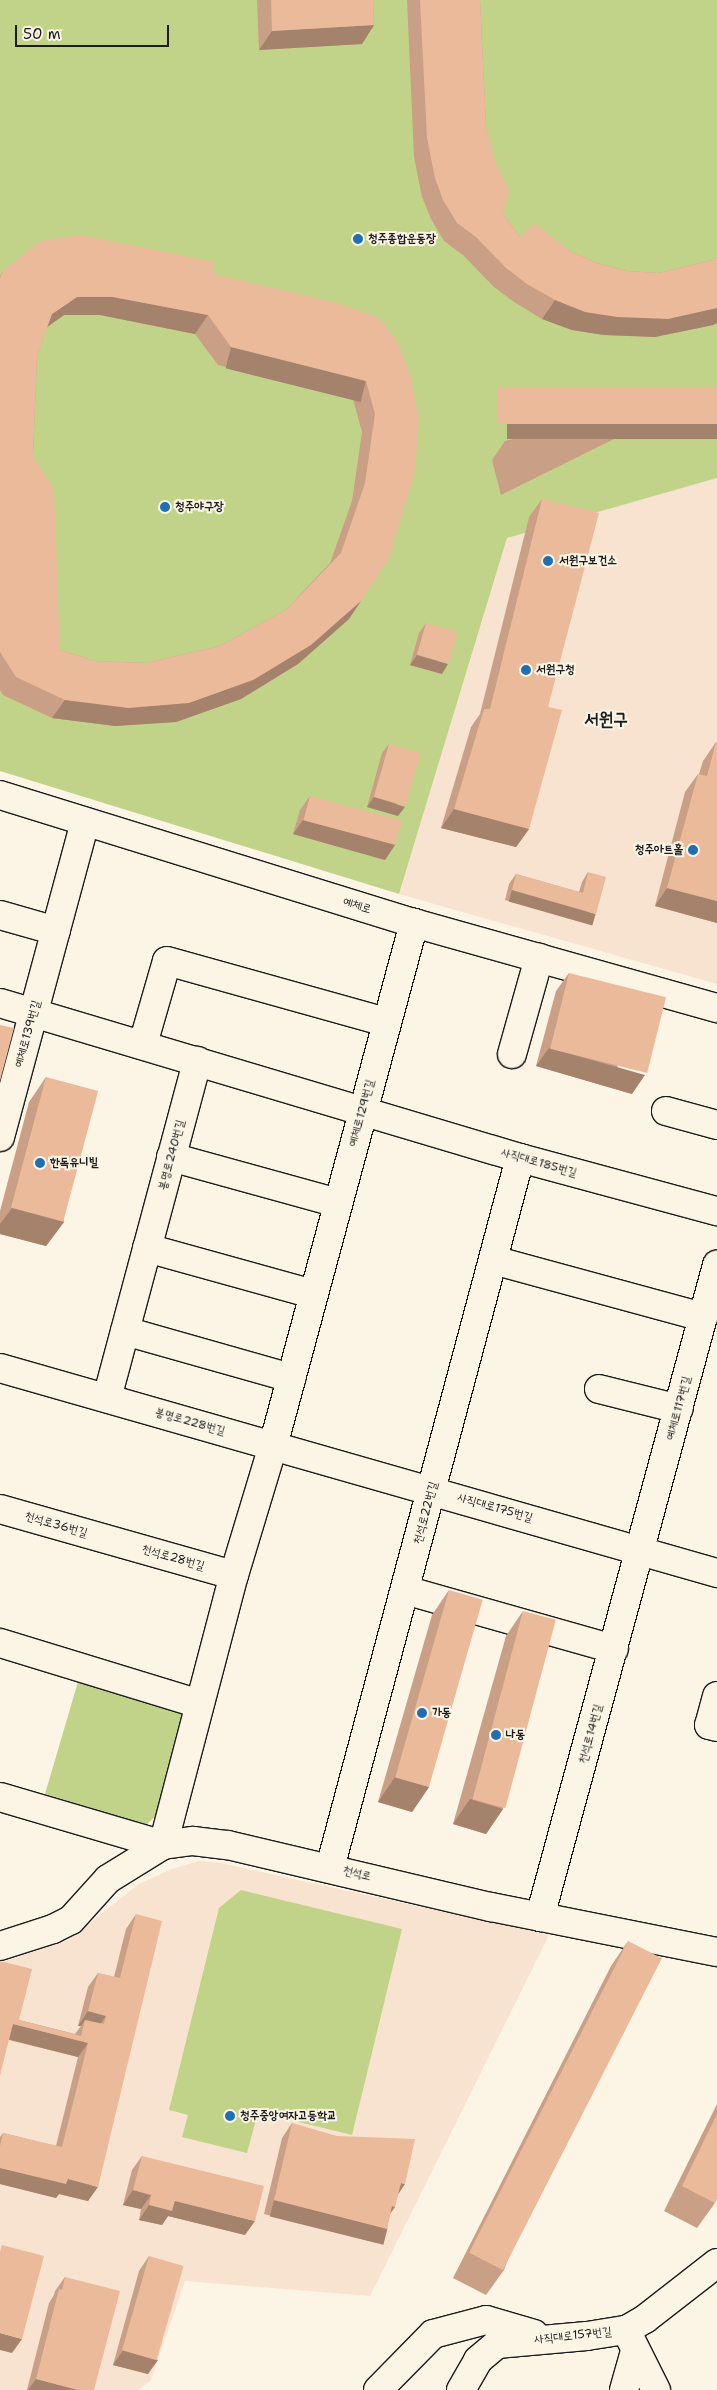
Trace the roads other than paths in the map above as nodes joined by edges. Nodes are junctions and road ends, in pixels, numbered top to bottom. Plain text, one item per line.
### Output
1 (0, 795) edge
2 (86, 822) junction
3 (0, 916) edge
4 (414, 923) junction
5 (56, 931) junction
6 (539, 958) junction
7 (0, 1003) edge
8 (717, 1008) edge
9 (34, 1012) junction
10 (386, 1022) junction
11 (142, 1044) junction
12 (512, 1054) dead end
13 (197, 1061) junction
14 (362, 1110) junction
15 (666, 1110) dead end
16 (717, 1125) edge
17 (0, 1137) edge
18 (171, 1157) junction
19 (520, 1158) junction
20 (338, 1203) junction
21 (717, 1212) edge
22 (147, 1248) junction
23 (493, 1260) junction
24 (717, 1264) edge
25 (313, 1294) junction
26 (703, 1317) junction
27 (125, 1331) junction
28 (2, 1375) edge
29 (291, 1378) junction
30 (599, 1388) dead end
31 (107, 1398) junction
32 (679, 1409) junction
33 (273, 1446) junction
34 (432, 1490) junction
35 (0, 1509) edge
36 (112, 1541) joint
37 (641, 1551) junction
38 (717, 1573) edge
39 (234, 1575) junction
40 (405, 1590) junction
41 (0, 1643) edge
42 (614, 1649) junction
43 (717, 1696) edge
44 (199, 1704) junction
45 (713, 1726) edge
46 (0, 1797) edge
47 (163, 1845) junction
48 (330, 1868) junction
49 (540, 1917) junction
50 (0, 1946) edge
51 (717, 1952) edge
52 (717, 2263) edge
53 (552, 2339) junction
54 (631, 2341) junction
55 (378, 2390) edge
56 (461, 2390) edge
57 (624, 2390) edge
58 (656, 2390) edge

1 - 2 street, 예체로
2 - 4 street, 예체로
2 - 5 street, 예체로139번길
3 - 5 street
4 - 6 street, 예체로
4 - 10 street, 예체로129번길
5 - 9 street, 예체로139번길
6 - 8 street, 예체로
6 - 12 street
7 - 9 street
9 - 11 street
9 - 17 street, 예체로139번길
10 - 11 street
10 - 14 street, 예체로129번길
11 - 13 street
13 - 14 street
13 - 18 street, 봉명로240번길
14 - 19 street, 사직대로185번길
14 - 20 street, 예체로129번길
15 - 16 street
18 - 20 street
18 - 22 street, 봉명로240번길
19 - 21 street, 사직대로185번길
19 - 23 street, 천석로22번길
20 - 25 street, 예체로129번길
22 - 25 street
22 - 27 street
23 - 26 street
23 - 34 street, 천석로22번길
24 - 26 street, 예체로117번길
25 - 29 street, 예체로129번길
26 - 32 street, 예체로117번길
27 - 29 street
27 - 31 street
28 - 31 street, 봉명로228번길
29 - 33 street, 예체로129번길
30 - 32 street
31 - 33 street, 봉명로228번길
32 - 37 street, 예체로117번길
33 - 34 street, 사직대로175번길
33 - 39 street, 예체로129번길
34 - 37 street, 사직대로175번길
34 - 40 street, 천석로22번길
35 - 36 street, 천석로36번길
36 - 39 street, 천석로28번길
37 - 38 street, 사직대로175번길
37 - 42 street, 천석로14번길
39 - 44 street, 예체로129번길
40 - 42 street
40 - 48 street, 천석로22번길
41 - 44 street
42 - 49 street, 천석로14번길
43 - 45 street
44 - 47 street, 예체로129번길
46 - 47 street, 천석로
47 - 48 street, 천석로
47 - 50 street
48 - 49 street, 천석로
49 - 51 street, 천석로
52 - 54 street, 사직대로157번길
53 - 54 street, 사직대로157번길
53 - 55 street
53 - 56 street, 사직대로157번길
54 - 57 street
54 - 58 street

